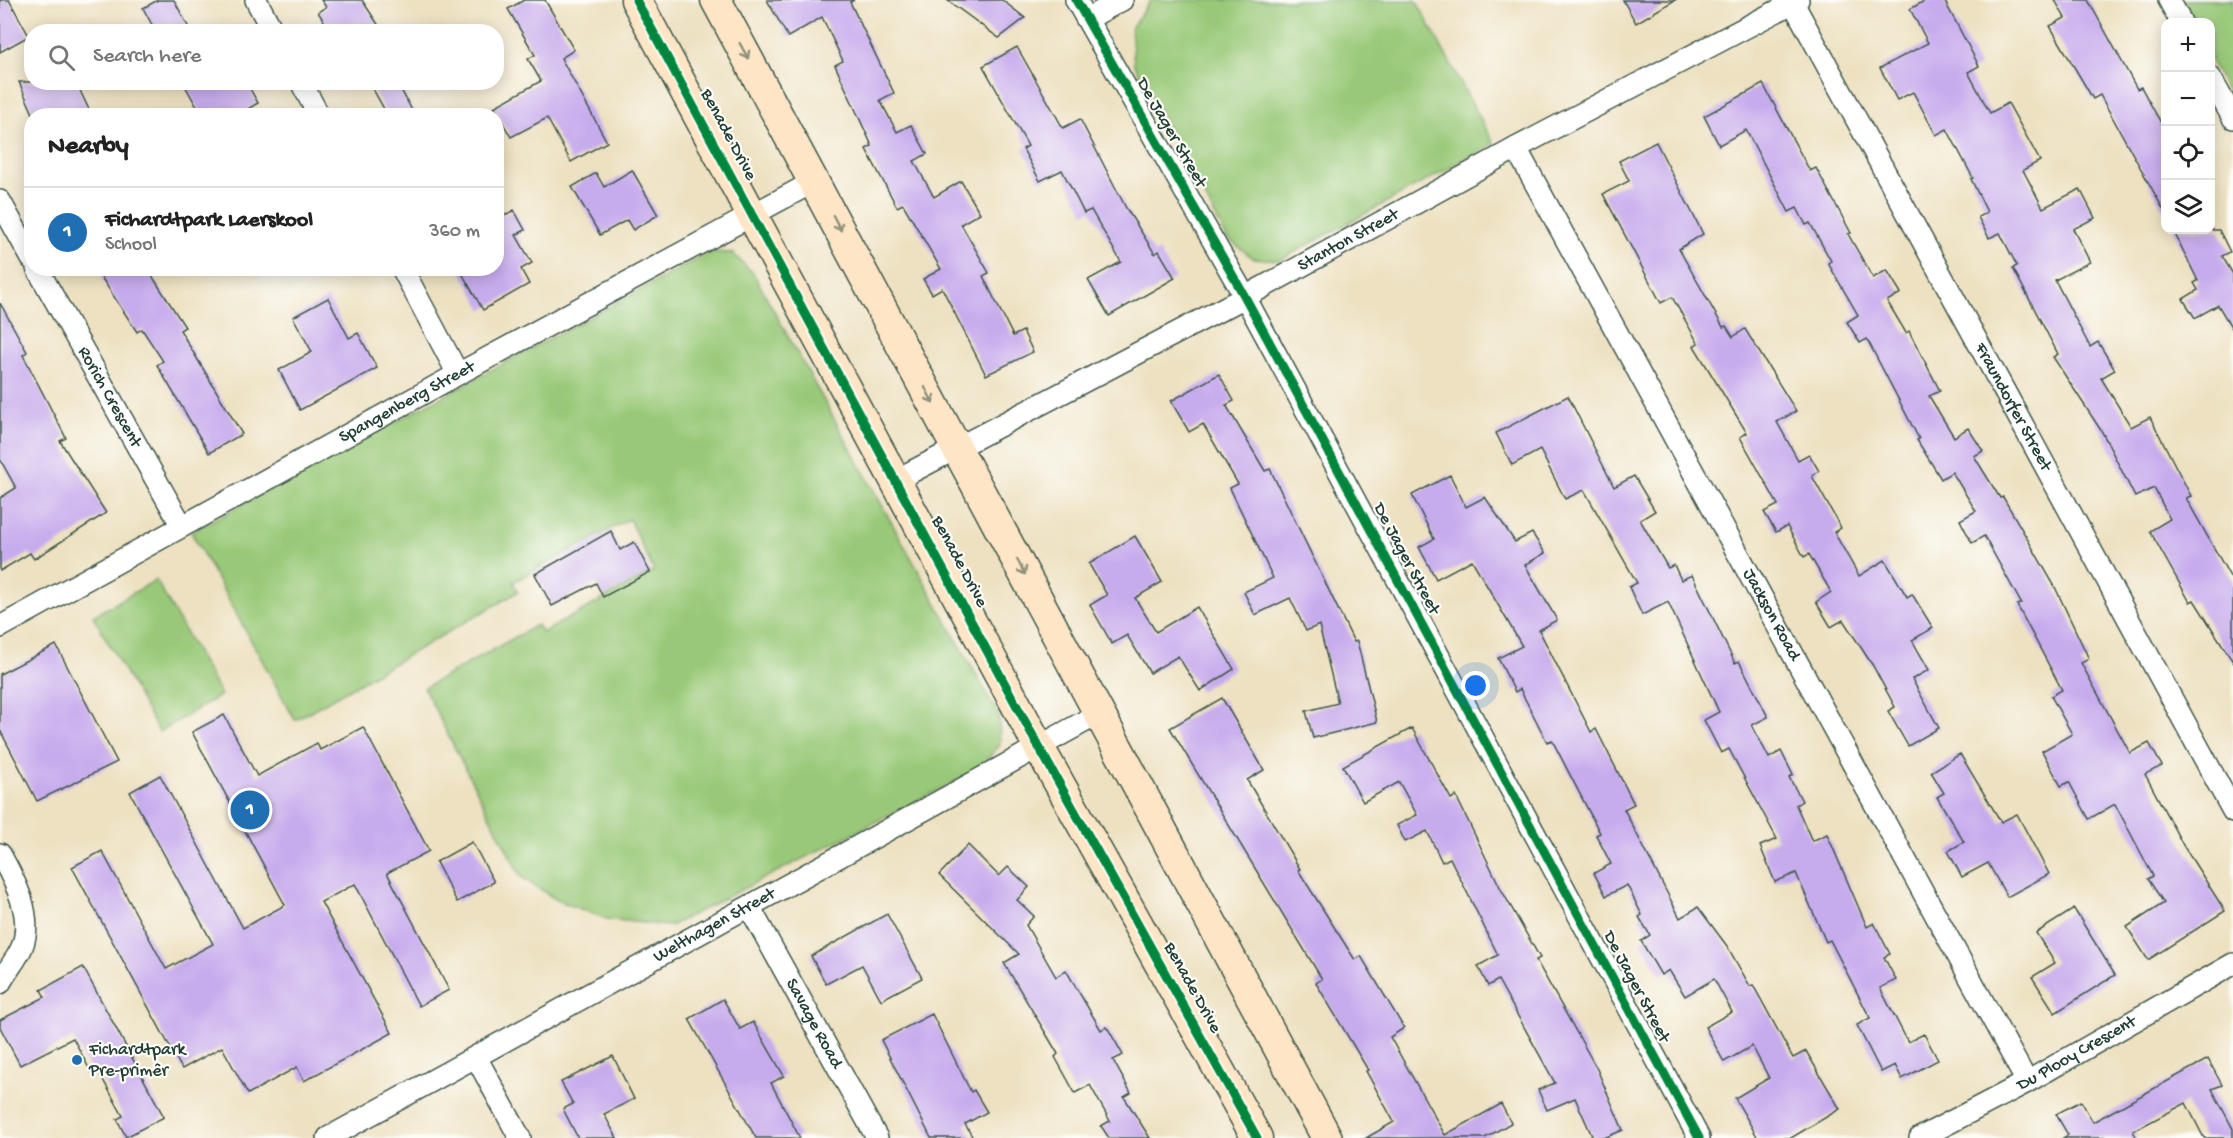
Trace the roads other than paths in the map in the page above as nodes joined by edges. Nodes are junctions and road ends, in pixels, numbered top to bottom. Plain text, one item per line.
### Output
1 (256, 0) edge
2 (636, 0) edge
3 (716, 0) edge
4 (1076, 0) edge
5 (1122, 0) edge
6 (2169, 0) edge
7 (1795, 1) edge
8 (2179, 18) edge
9 (1087, 19) junction
10 (269, 24) edge
11 (2215, 84) edge
12 (305, 90) edge
13 (315, 108) edge
14 (2233, 118) edge
15 (1515, 148) junction
16 (814, 181) junction
17 (0, 201) edge
18 (753, 215) junction
19 (24, 244) edge
20 (41, 276) edge
21 (406, 276) edge
22 (1245, 297) junction
23 (458, 374) junction
24 (958, 448) junction
25 (896, 480) junction
26 (182, 526) junction
27 (0, 627) edge
28 (1100, 713) junction
29 (1040, 749) junction
30 (2233, 811) edge
31 (0, 854) edge
32 (750, 908) junction
33 (2233, 964) edge
34 (0, 982) edge
35 (476, 1057) junction
36 (2027, 1082) junction
37 (328, 1138) edge
38 (520, 1138) edge
39 (877, 1138) edge
40 (1257, 1138) edge
41 (1327, 1138) edge
42 (1699, 1138) edge
43 (1920, 1138) edge

1 - 10 street
2 - 18 street, Benade Drive
3 -> 16 street
4 - 9 street, De Jager Street
5 - 9 street
6 - 8 street
7 - 15 street, Stanton Street
7 - 30 street, Fraundorfer Street
9 - 22 street, De Jager Street
11 - 14 street
12 - 13 street
15 - 22 street, Stanton Street
15 - 36 street, Jackson Road
16 - 18 street, Spangenberg Street
16 -> 24 street
17 - 19 street
18 - 23 street, Spangenberg Street
18 - 25 street, Benade Drive
20 - 26 street, Rorich Crescent
21 - 23 street
22 - 24 street, Stanton Street
22 - 42 street, De Jager Street
23 - 26 street, Spangenberg Street
24 - 25 street, Stanton Street
24 -> 28 street
25 - 29 street, Benade Drive
26 - 27 street, Spangenberg Street
28 - 29 street, Welthagen Street
28 - 41 street
29 - 32 street, Welthagen Street
29 - 40 street, Benade Drive
31 - 34 street
32 - 35 street, Welthagen Street
32 - 39 street, Savage Road
33 - 36 street, Du Plooy Crescent
35 - 37 street, Welthagen Street
35 - 38 street
36 - 43 street, Du Plooy Crescent

